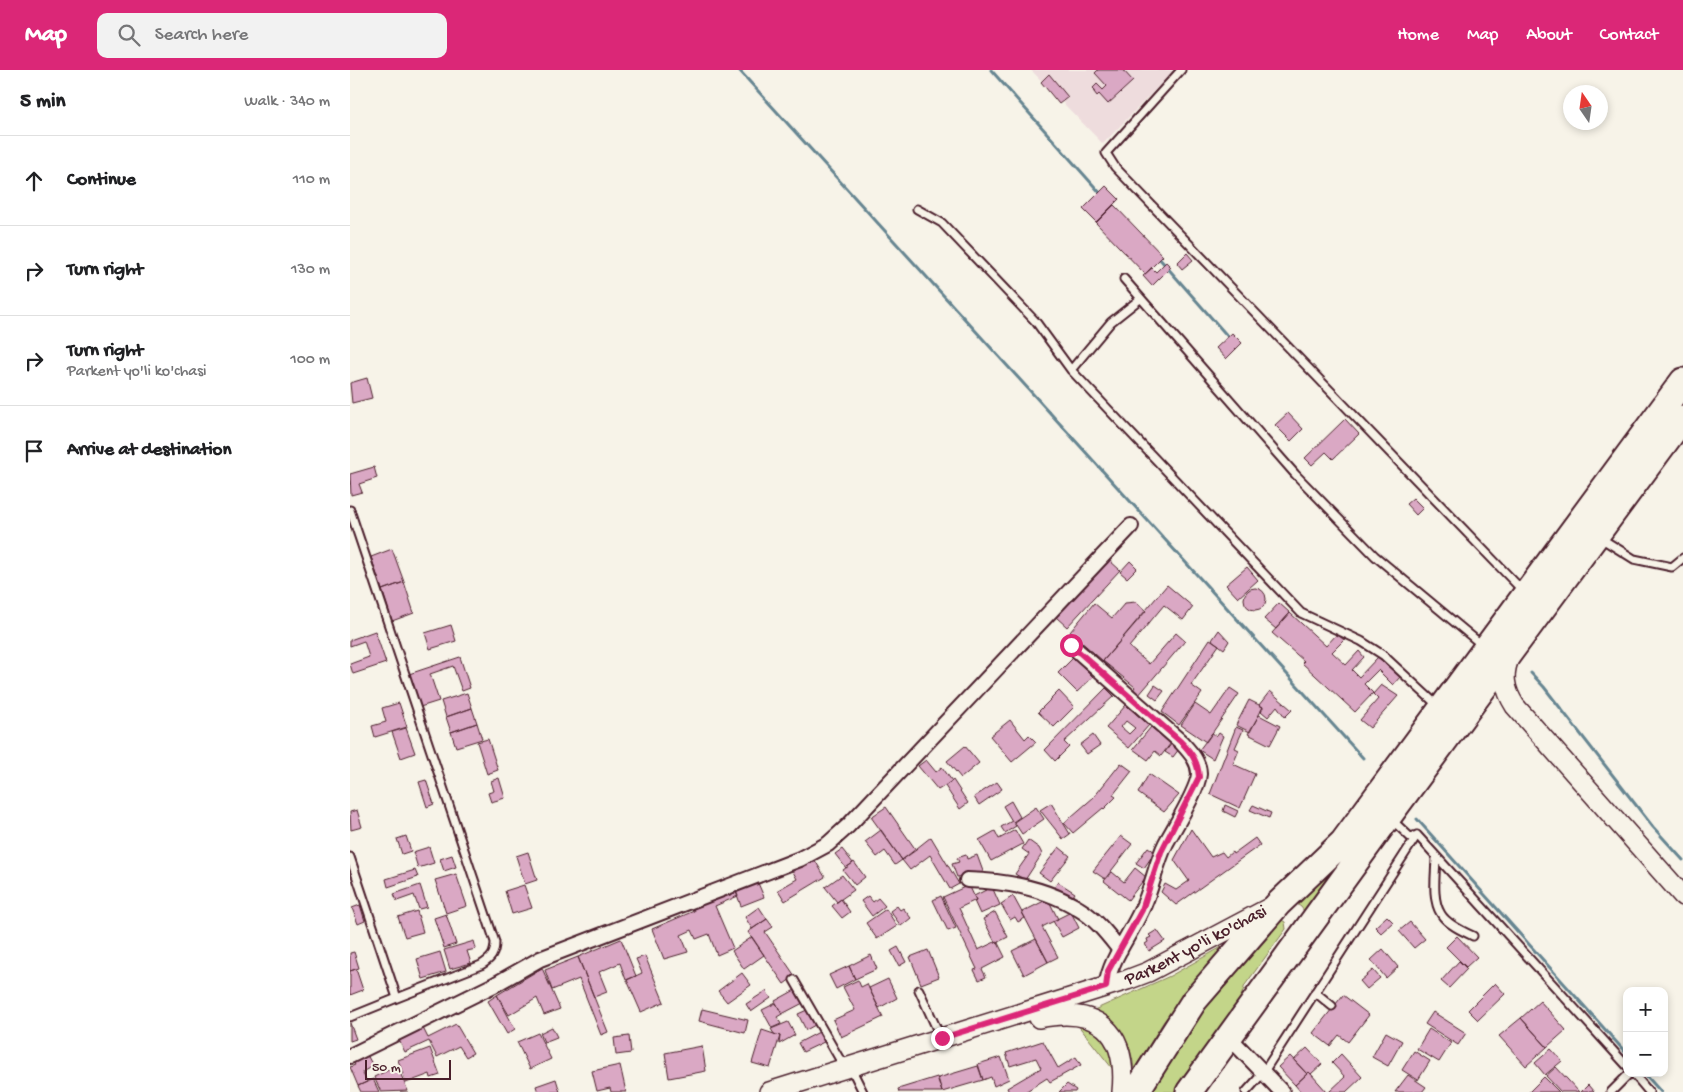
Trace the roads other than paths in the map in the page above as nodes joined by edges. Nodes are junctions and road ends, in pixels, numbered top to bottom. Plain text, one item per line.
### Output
1 (1181, 70) edge
2 (917, 209) dead end
3 (1124, 279) dead end
4 (1140, 299) junction
5 (1071, 370) junction
6 (1683, 381) edge
7 (1678, 429) edge
8 (350, 510) edge
9 (1131, 526) dead end
10 (1597, 536) junction
11 (1683, 558) edge
12 (1526, 594) junction
13 (1519, 640) junction
14 (1071, 645) dead end
15 (1486, 649) junction
16 (1473, 702) junction
17 (1515, 706) junction
18 (1441, 709) junction
19 (1389, 816) junction
20 (1414, 836) junction
21 (350, 856) edge
22 (1436, 856) junction
23 (967, 880) dead end
24 (1683, 896) edge
25 (1278, 904) junction
26 (1473, 936) dead end
27 (1120, 950) junction
28 (794, 980) dead end
29 (1106, 987) junction
30 (919, 990) dead end
31 (1315, 992) junction
32 (397, 998) junction
33 (1332, 1006) dead end
34 (350, 1017) edge
35 (1229, 1036) junction
36 (942, 1038) junction
37 (350, 1056) edge
38 (1623, 1062) edge
39 (851, 1070) junction
40 (1263, 1073) junction
41 (1627, 1077) edge
42 (1635, 1077) edge
43 (769, 1092) edge
44 (794, 1092) edge
45 (863, 1092) edge
46 (1122, 1092) edge
47 (1136, 1092) edge
48 (1189, 1092) edge
49 (1246, 1092) edge
50 (1282, 1092) edge
51 (1611, 1092) edge
52 (1650, 1092) edge

1 - 12 lane
2 - 5 lane
3 - 4 lane
4 - 5 lane
4 - 15 lane
5 - 18 lane
6 - 12 highway
7 - 10 highway
8 - 32 lane
9 - 37 street
10 - 11 lane
10 - 13 highway
12 - 15 highway
13 - 16 highway
13 - 17 street
14 - 27 street
15 - 18 highway
16 - 17 street
16 - 19 highway
17 - 24 street
18 - 25 highway
19 - 20 lane
19 - 35 highway
20 - 22 lane
20 - 31 lane
21 - 32 lane
22 - 26 lane
22 - 38 lane
23 - 27 street
25 - 29 street, Parkent yo'li ko'chasi
25 - 35 highway
25 - 47 highway
27 - 29 street
28 - 39 lane
29 - 36 street, Parkent yo'li ko'chasi
30 - 36 lane
31 - 33 lane
31 - 40 lane
32 - 34 lane
35 - 40 street
35 - 48 highway
36 - 39 street, Parkent yo'li ko'chasi
39 - 43 street, Parkent yo'li ko'chasi
39 - 44 street, Parkent yo'li ko'chasi
39 - 45 lane
39 - 46 street, Parkent yo'li ko'chasi
40 - 49 lane
40 - 50 street
41 - 51 lane
42 - 52 lane

